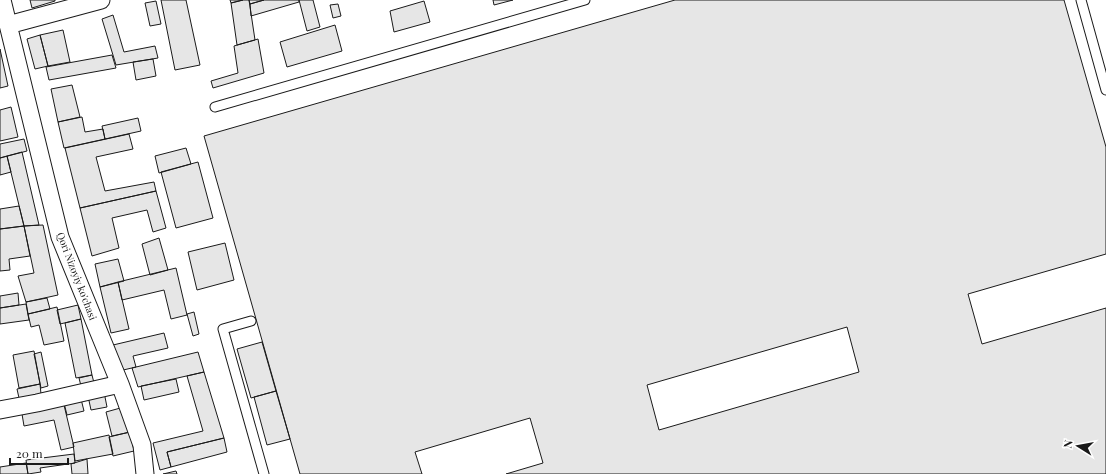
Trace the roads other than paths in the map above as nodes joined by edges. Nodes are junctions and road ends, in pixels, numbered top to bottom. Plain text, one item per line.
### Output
1 (2, 0) edge
2 (101, 0) edge
3 (585, 0) edge
4 (1081, 0) edge
5 (8, 25) junction
6 (1106, 90) edge
7 (215, 107) dead end
8 (251, 321) dead end
9 (120, 384) junction
10 (0, 410) edge
11 (145, 474) edge
12 (264, 474) edge

1 - 5 street, Qori Nizoyiy ko'chasi
2 - 5 street
3 - 7 lane
4 - 6 lane
5 - 9 street, Qori Nizoyiy ko'chasi
8 - 12 lane
9 - 10 street
9 - 11 street, Qori Nizoyiy ko'chasi

